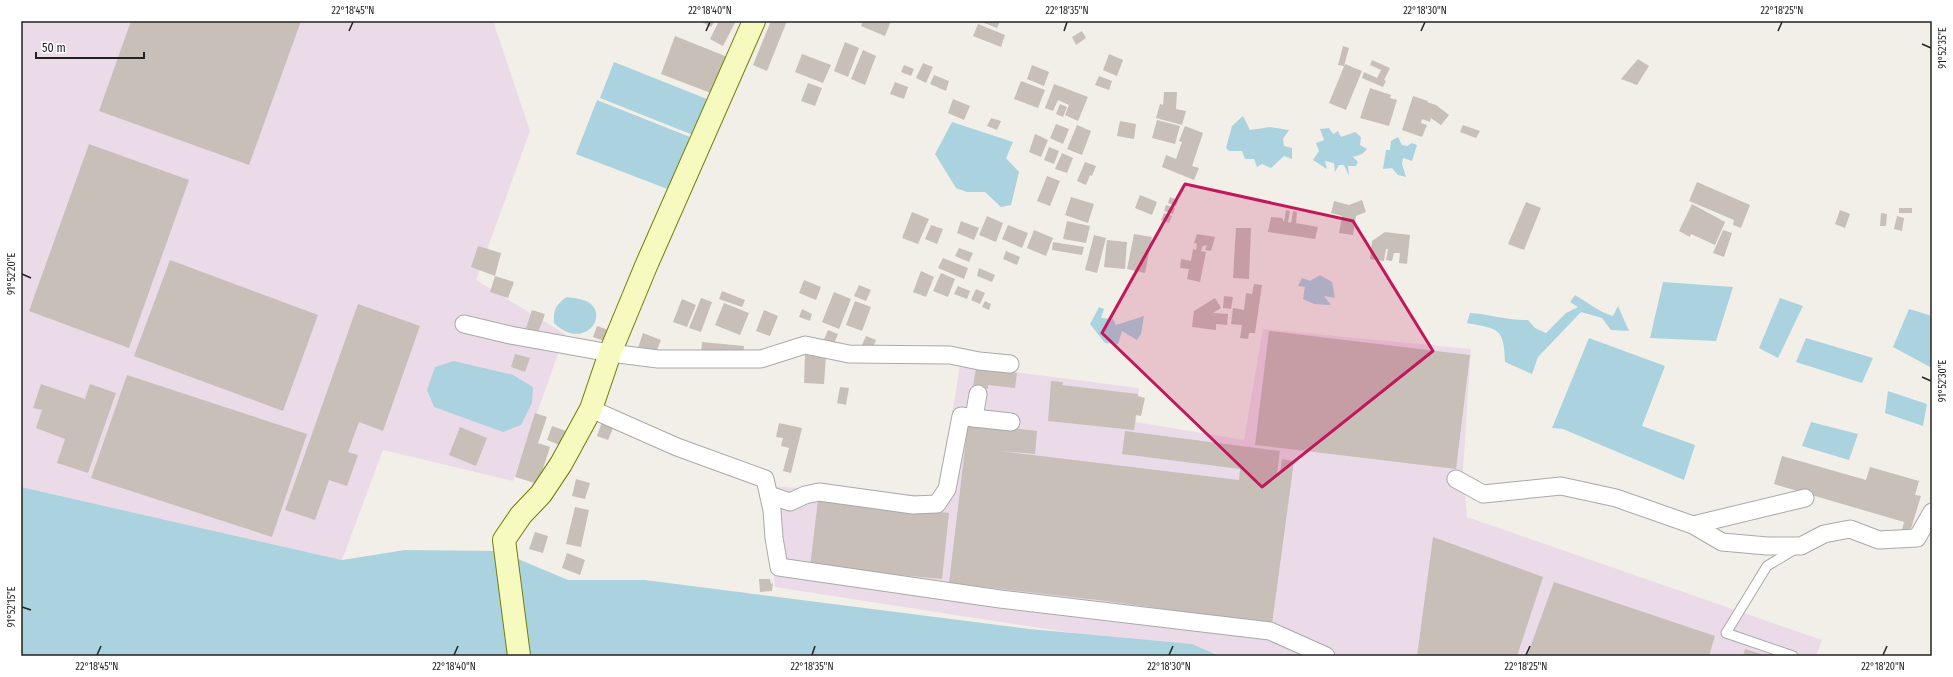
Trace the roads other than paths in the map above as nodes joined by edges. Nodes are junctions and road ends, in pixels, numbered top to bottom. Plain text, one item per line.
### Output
1 (754, 21) edge
2 (464, 324) dead end
3 (610, 353) junction
4 (1010, 364) dead end
5 (978, 394) dead end
6 (591, 408) junction
7 (974, 418) junction
8 (1011, 422) dead end
9 (1456, 479) dead end
10 (769, 496) junction
11 (1805, 498) dead end
12 (1932, 512) edge
13 (1693, 525) junction
14 (1801, 546) junction
15 (519, 656) edge
16 (1326, 656) edge
17 (1793, 656) edge

1 - 3 main road
2 - 3 street
3 - 4 street
3 - 6 main road
5 - 7 street
6 - 10 street
6 - 15 main road
7 - 8 street
7 - 10 street
9 - 13 street
10 - 16 street
11 - 13 street
12 - 14 street
13 - 14 street
14 - 17 lane

